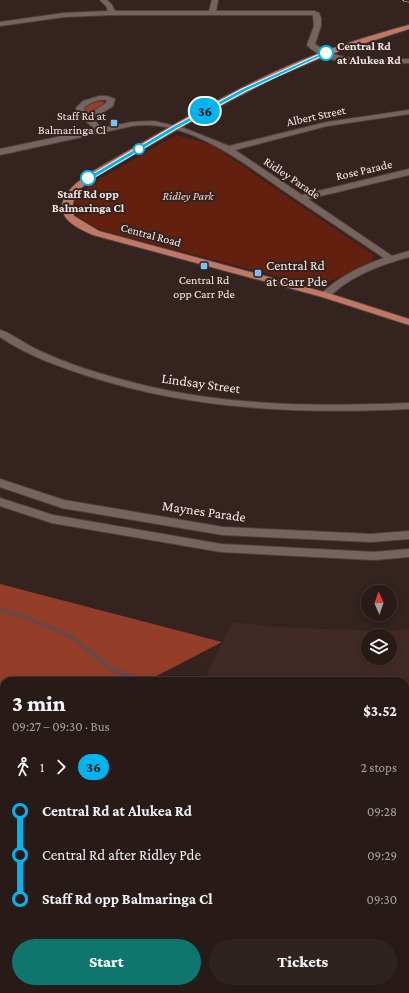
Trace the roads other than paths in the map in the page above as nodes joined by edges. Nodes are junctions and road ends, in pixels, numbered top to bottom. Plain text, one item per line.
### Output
1 (102, 0) edge
2 (215, 0) edge
3 (212, 12) junction
4 (112, 13) junction
5 (0, 24) edge
6 (409, 27) edge
7 (326, 53) junction
8 (409, 61) edge
9 (409, 112) edge
10 (88, 119) dead end
11 (174, 128) junction
12 (100, 130) junction
13 (228, 149) junction
14 (0, 152) edge
15 (409, 172) edge
16 (302, 198) junction
17 (409, 254) edge
18 (391, 259) junction
19 (324, 295) junction
20 (409, 322) edge
21 (0, 333) edge
22 (409, 406) edge
23 (0, 483) edge
24 (0, 502) edge
25 (409, 536) edge
26 (409, 553) edge

1 - 4 street
2 - 3 street
3 - 4 street
3 - 7 street
4 - 5 street
6 - 7 main road, Central Road
7 - 8 street
7 - 11 main road, Central Road
9 - 13 street, Albert Street
10 - 12 street
11 - 12 street, Ridley Parade
11 - 13 street, Ridley Parade
11 - 19 main road, Central Road
12 - 14 street, Ridley Parade
13 - 16 street, Ridley Parade
15 - 16 street, Rose Parade
16 - 18 street, Ridley Parade
17 - 18 street
18 - 19 street
19 - 20 main road, Central Road
21 - 22 street, Lindsay Street
23 - 25 street, Maynes Parade
24 - 26 street

